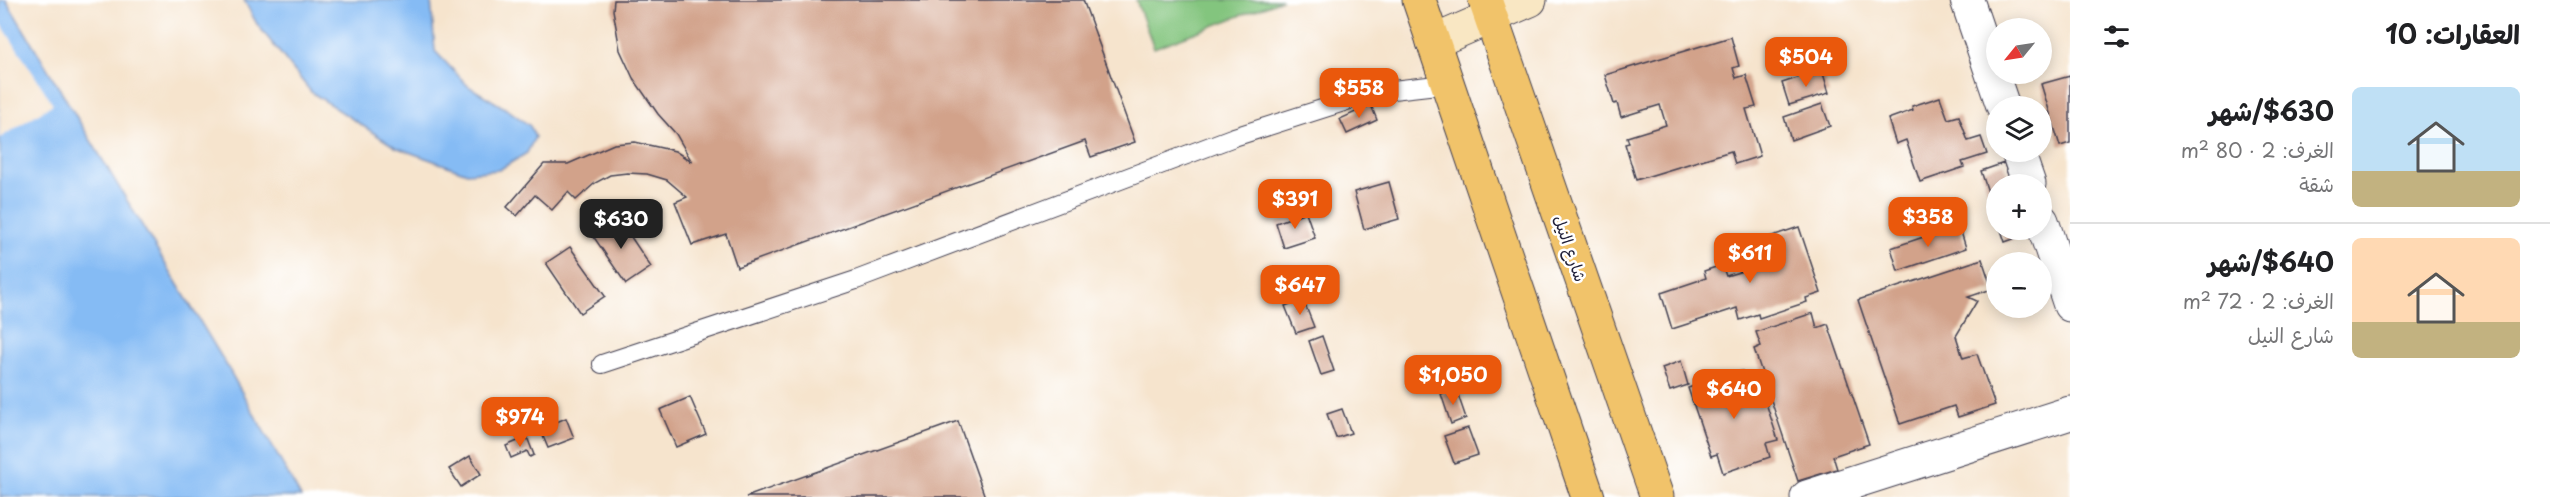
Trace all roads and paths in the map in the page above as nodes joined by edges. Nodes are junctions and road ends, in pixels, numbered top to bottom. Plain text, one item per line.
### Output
1 (1419, 0) edge
2 (1530, 0) edge
3 (1967, 0) edge
4 (1488, 9) edge
5 (1433, 42) junction
6 (1446, 84) junction
7 (2000, 96) edge
8 (2048, 240) edge
9 (2070, 305) edge
10 (602, 364) dead end
11 (2070, 413) edge
12 (1588, 497) edge
13 (1657, 497) edge
14 (1807, 497) edge

1 - 5 main road
2 - 4 street
3 - 7 street
4 - 5 street
4 - 13 main road, شارع النيل
5 - 6 main road
6 - 10 lane
6 - 12 main road
8 - 9 street
11 - 14 street

